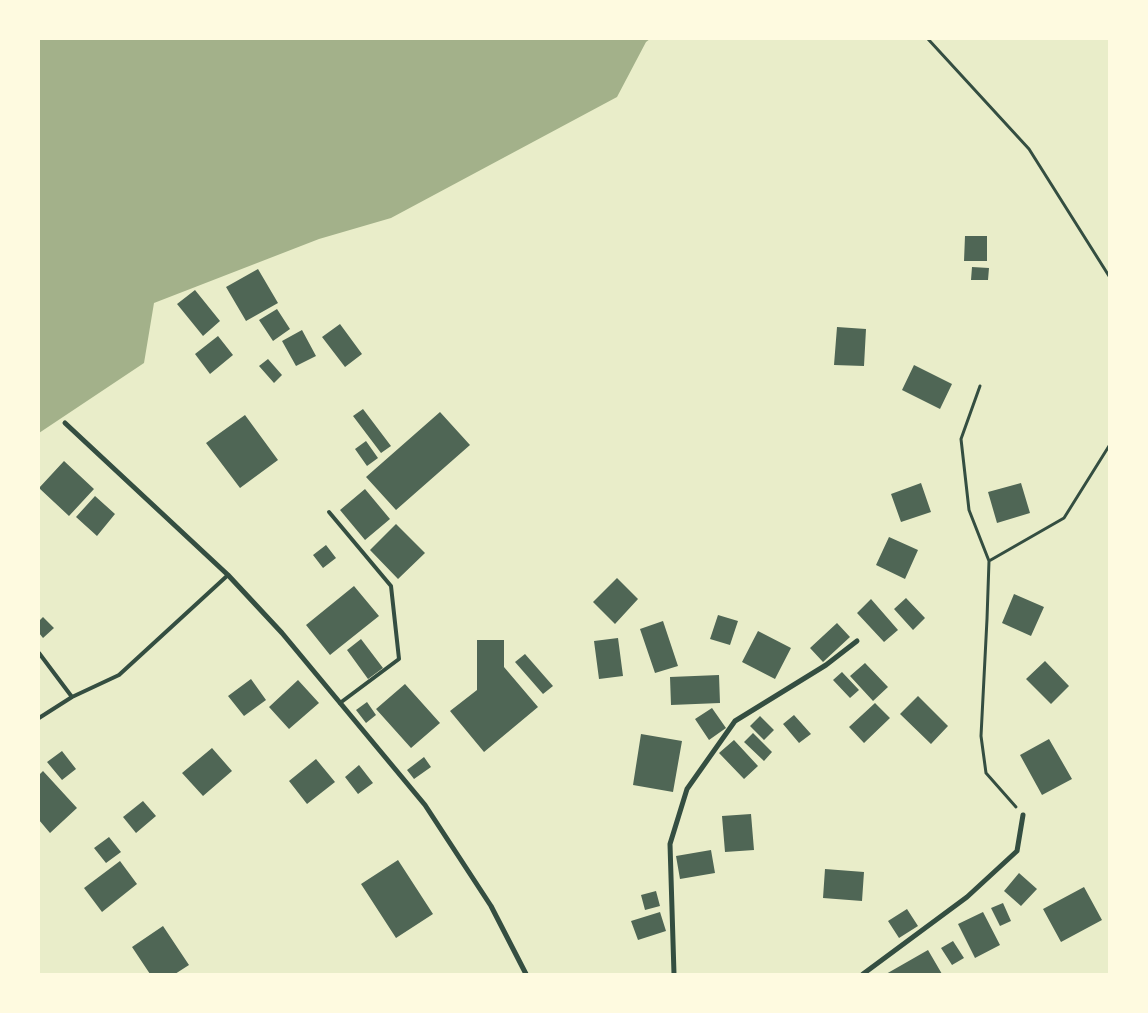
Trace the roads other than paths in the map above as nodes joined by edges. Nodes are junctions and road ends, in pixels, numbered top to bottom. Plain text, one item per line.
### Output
1 (64, 423) dead end
2 (329, 512) dead end
3 (228, 576) junction
4 (857, 641) dead end
5 (39, 653) edge
6 (72, 697) junction
7 (340, 703) junction
8 (39, 718) edge
9 (1023, 815) road end
10 (526, 974) edge
11 (674, 974) edge
12 (863, 974) edge

1 - 3 street
2 - 7 lane
3 - 6 lane
3 - 7 street
4 - 11 street
5 - 6 lane
6 - 8 lane
7 - 10 street
9 - 12 street

